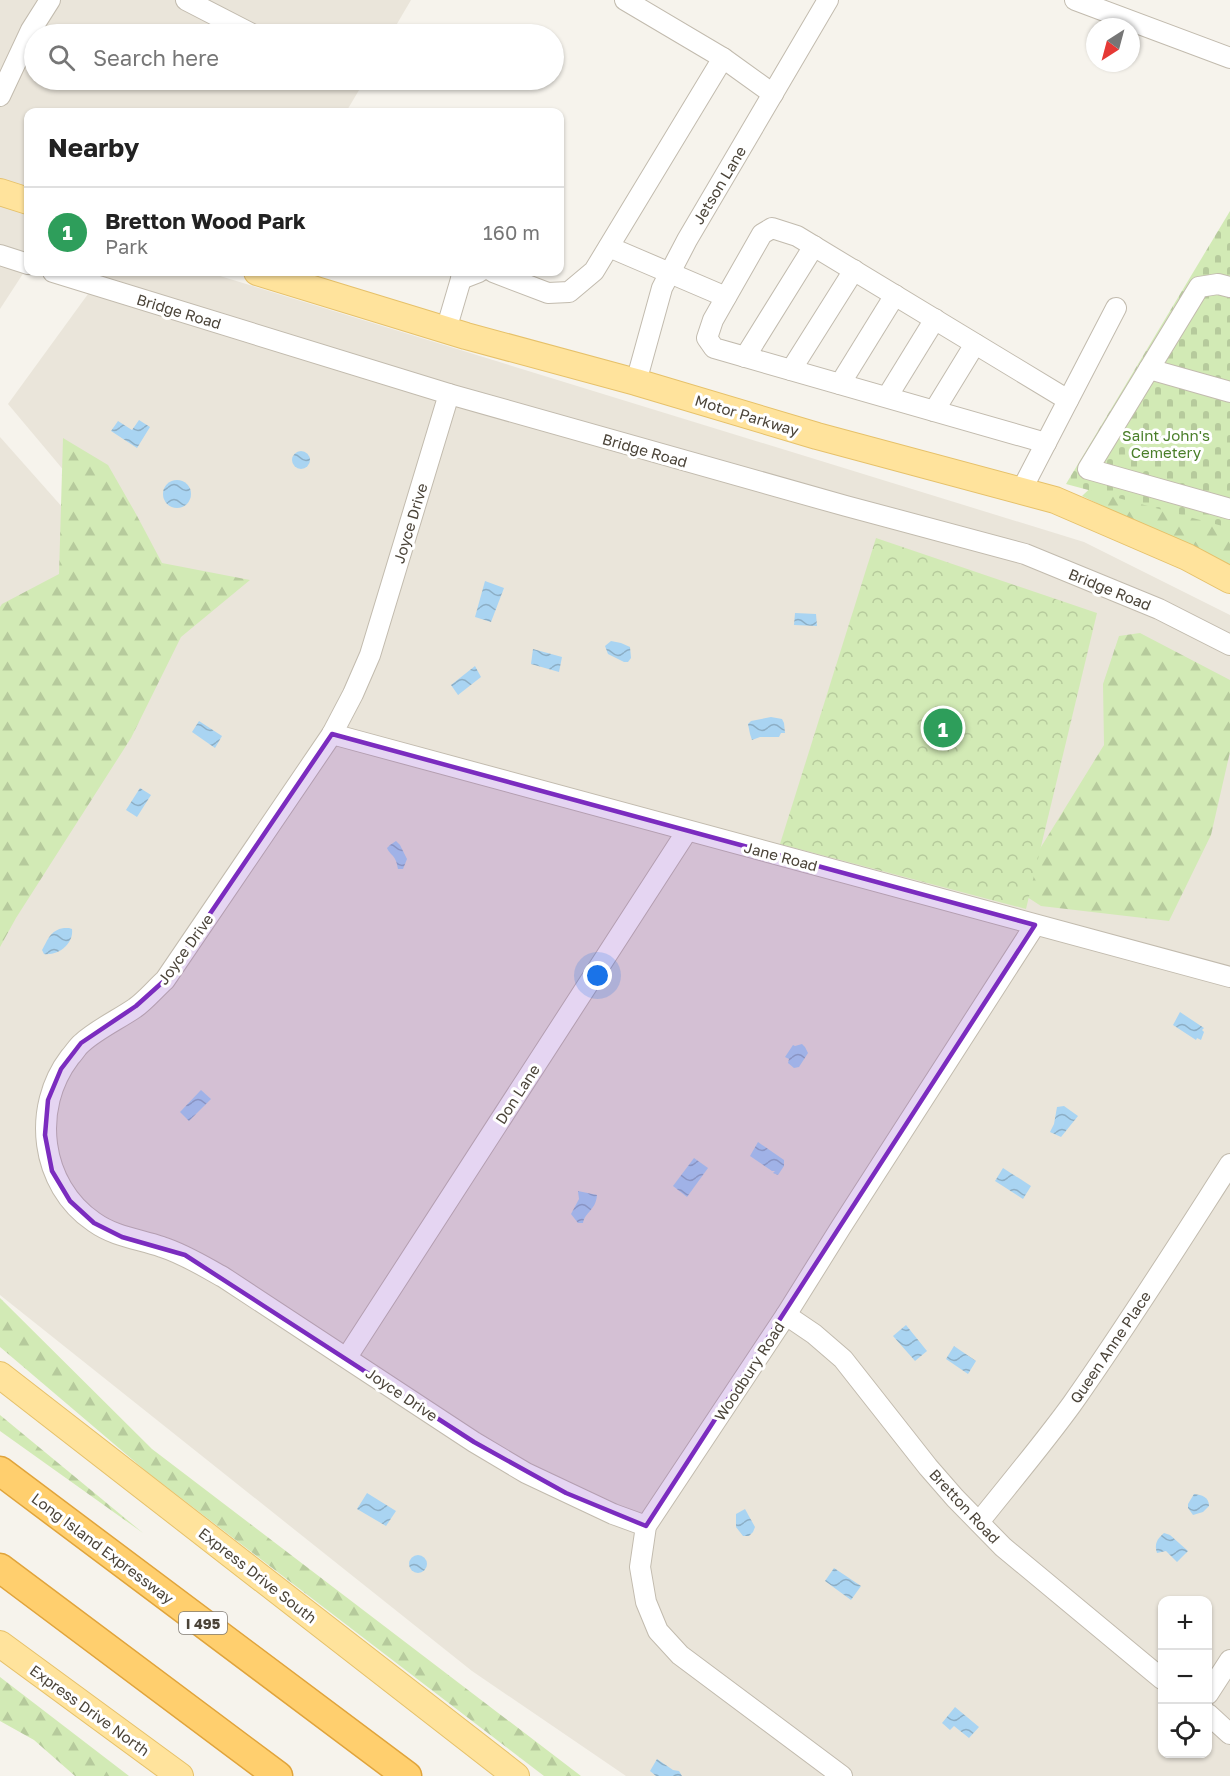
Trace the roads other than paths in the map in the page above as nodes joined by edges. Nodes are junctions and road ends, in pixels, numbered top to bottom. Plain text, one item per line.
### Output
1 (50, 0) edge
2 (186, 0) edge
3 (625, 0) edge
4 (828, 0) edge
5 (1075, 0) edge
6 (36, 24) edge
7 (233, 24) edge
8 (24, 46) edge
9 (723, 58) junction
10 (1230, 58) edge
11 (773, 94) junction
12 (0, 96) edge
13 (0, 192) edge
14 (24, 200) edge
15 (814, 246) junction
16 (609, 247) junction
17 (1, 254) edge
18 (24, 263) edge
19 (854, 270) junction
20 (670, 273) junction
21 (65, 276) edge
22 (270, 276) edge
23 (462, 276) edge
24 (503, 276) edge
25 (1230, 287) edge
26 (895, 295) junction
27 (726, 297) junction
28 (1116, 308) dead end
29 (935, 319) junction
30 (446, 330) junction
31 (975, 344) junction
32 (745, 357) junction
33 (1149, 369) junction
34 (791, 370) junction
35 (636, 382) junction
36 (840, 384) junction
37 (1230, 392) edge
38 (449, 394) junction
39 (887, 397) junction
40 (1068, 400) junction
41 (934, 411) junction
42 (1046, 443) junction
43 (1021, 491) junction
44 (1230, 509) edge
45 (1230, 580) edge
46 (1230, 645) edge
47 (332, 734) junction
48 (687, 831) junction
49 (1035, 925) junction
50 (1230, 977) edge
51 (1230, 1164) edge
52 (786, 1315) junction
53 (347, 1357) junction
54 (0, 1375) edge
55 (0, 1471) edge
56 (979, 1522) junction
57 (646, 1526) junction
58 (0, 1568) edge
59 (0, 1644) edge
60 (1230, 1660) edge
61 (1158, 1676) edge
62 (1212, 1689) edge
63 (1212, 1718) edge
64 (1230, 1734) edge
65 (180, 1776) edge
66 (278, 1776) edge
67 (407, 1776) edge
68 (516, 1776) edge
69 (842, 1776) edge

1 - 6 street
2 - 7 street
3 - 9 street
4 - 11 street, Jetson Lane
5 - 10 street
8 - 12 street
9 - 11 street
9 - 16 street
11 - 20 street, Jetson Lane
13 - 14 main road
15 - 19 street
15 - 27 street
15 - 32 street
16 - 20 street
16 - 24 street
17 - 18 street
19 - 26 street
19 - 34 street
20 - 27 street
20 - 35 street, Jetson Lane
21 - 38 street, Bridge Road
22 - 30 main road, Motor Parkway
23 - 30 street
25 - 33 street
26 - 29 street
26 - 36 street
27 - 32 street
28 - 40 street
29 - 31 street
29 - 39 street
30 - 35 main road, Motor Parkway
31 - 40 street
31 - 41 street
32 - 34 street
33 - 37 street
33 - 44 street
34 - 36 street
35 - 43 main road, Motor Parkway
36 - 39 street
38 - 46 street, Bridge Road
38 - 47 street, Joyce Drive
39 - 41 street
40 - 42 street
41 - 42 street
42 - 43 street
43 - 45 main road, Motor Parkway
47 - 48 street, Jane Road
47 - 53 street, Joyce Drive
48 - 49 street, Jane Road
48 - 53 street, Don Lane
49 - 50 street, Jane Road
49 - 52 street, Woodbury Road
51 - 56 street, Queen Anne Place
52 - 56 street, Bretton Road
52 - 57 street, Woodbury Road
53 - 57 street, Joyce Drive
54 - 68 main road, Express Drive South
55 - 67 highway, Long Island Expressway / I 495
56 - 61 street, Bretton Road
57 - 69 street, Woodbury Road
58 - 66 highway
59 - 65 main road, Express Drive North
60 - 62 street
63 - 64 street

